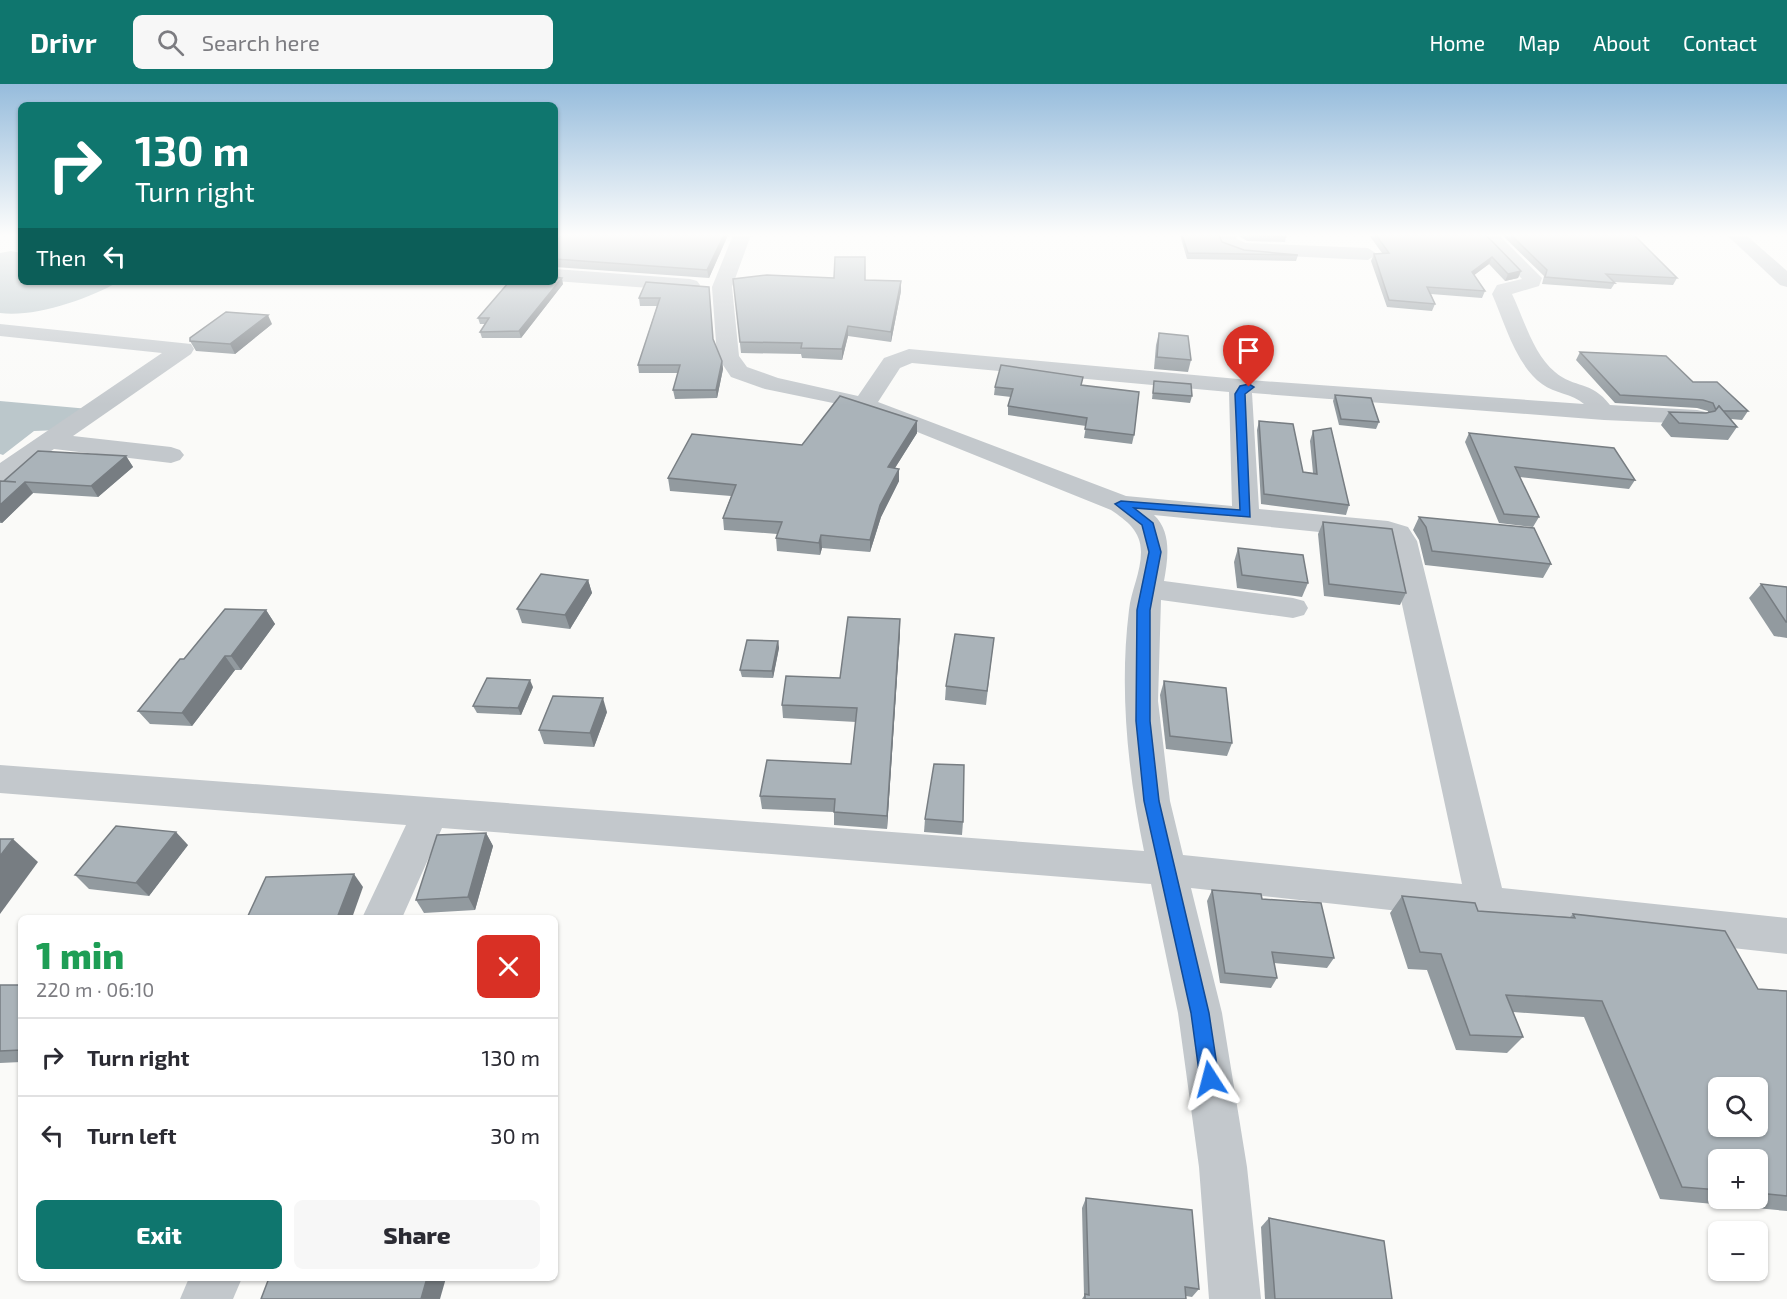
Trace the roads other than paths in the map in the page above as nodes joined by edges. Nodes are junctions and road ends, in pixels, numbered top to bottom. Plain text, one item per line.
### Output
1 (722, 292) edge
2 (1503, 292) edge
3 (0, 330) edge
4 (1249, 387) junction
5 (864, 405) junction
6 (1604, 413) junction
7 (1697, 417) edge
8 (50, 441) junction
9 (171, 455) dead end
10 (0, 475) edge
11 (1121, 504) junction
12 (1246, 514) junction
13 (1148, 588) junction
14 (1293, 608) dead end
15 (0, 779) edge
16 (431, 812) junction
17 (1166, 869) junction
18 (1486, 904) junction
19 (383, 915) edge
20 (1787, 936) edge
21 (215, 1281) edge
22 (206, 1299) edge
23 (1235, 1299) edge

1 - 5 street
2 - 6 street
3 - 8 street
4 - 5 street
4 - 6 street
4 - 12 street
5 - 11 street
6 - 7 street
8 - 9 street
8 - 10 street
11 - 12 street
11 - 13 street
12 - 18 street
13 - 14 street
13 - 17 street
15 - 16 street
16 - 17 street
16 - 19 street
17 - 18 street
17 - 23 street
18 - 20 street
21 - 22 street

